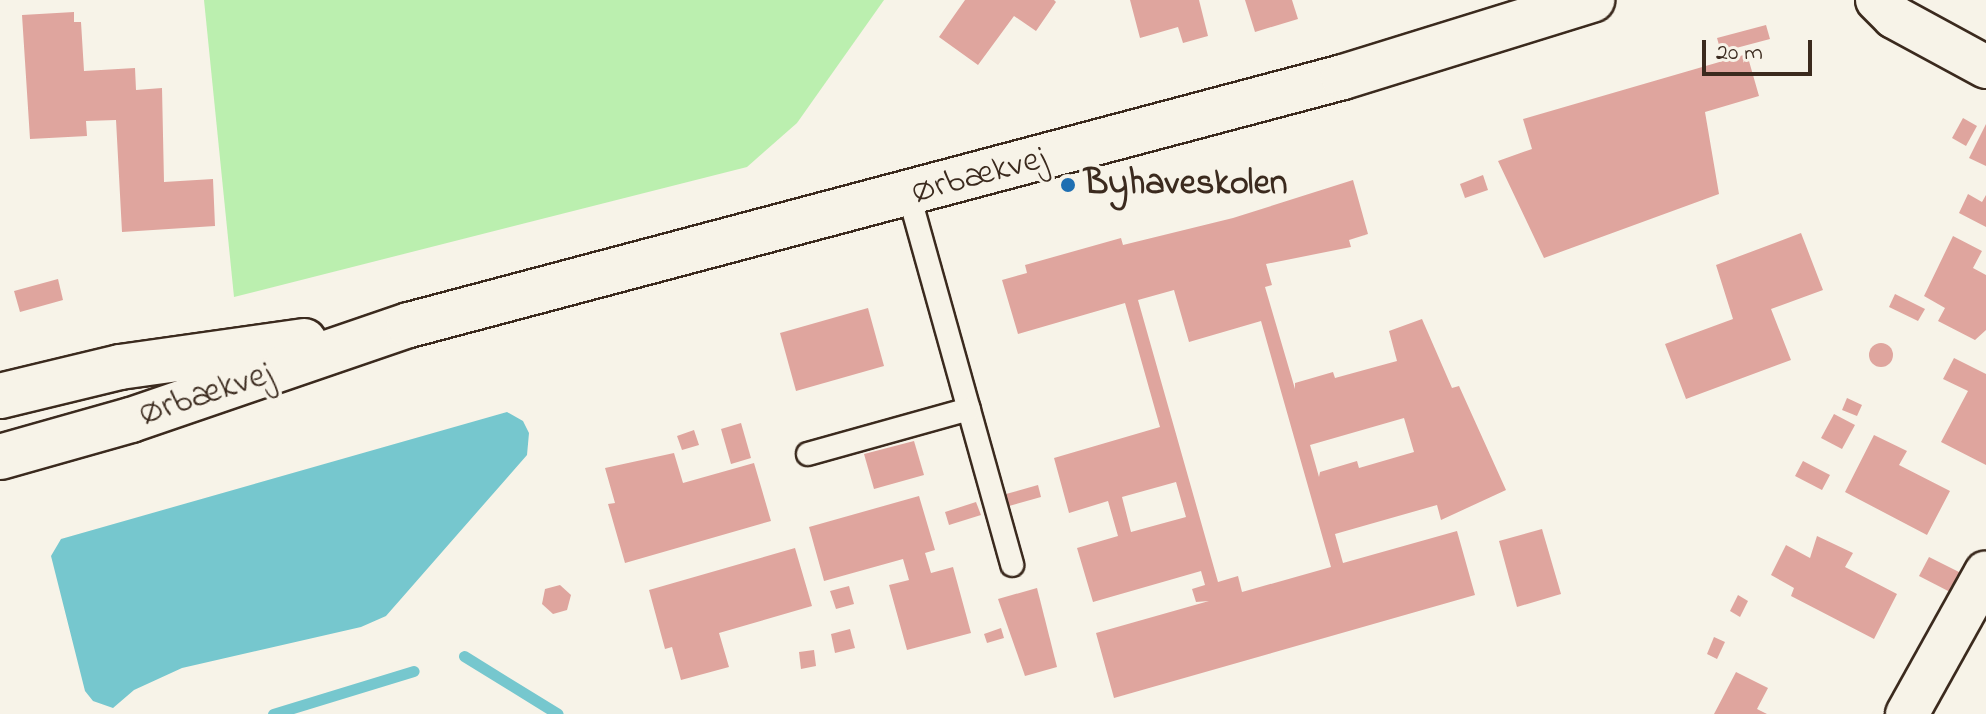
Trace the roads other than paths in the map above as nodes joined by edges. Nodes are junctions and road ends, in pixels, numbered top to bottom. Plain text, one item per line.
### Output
1 (1592, 0) edge
2 (1877, 0) edge
3 (1986, 67) edge
4 (909, 195) junction
5 (409, 325) junction
6 (0, 396) edge
7 (969, 409) junction
8 (808, 454) dead end
9 (0, 457) edge
10 (1012, 565) dead end
11 (1986, 572) edge
12 (1908, 714) edge

1 - 4 street, Ørbækvej
2 - 3 street
4 - 5 street, Ørbækvej
4 - 7 lane
5 - 6 street, Ørbækvej
5 - 9 street, Ørbækvej
7 - 8 lane
7 - 10 lane
11 - 12 street

